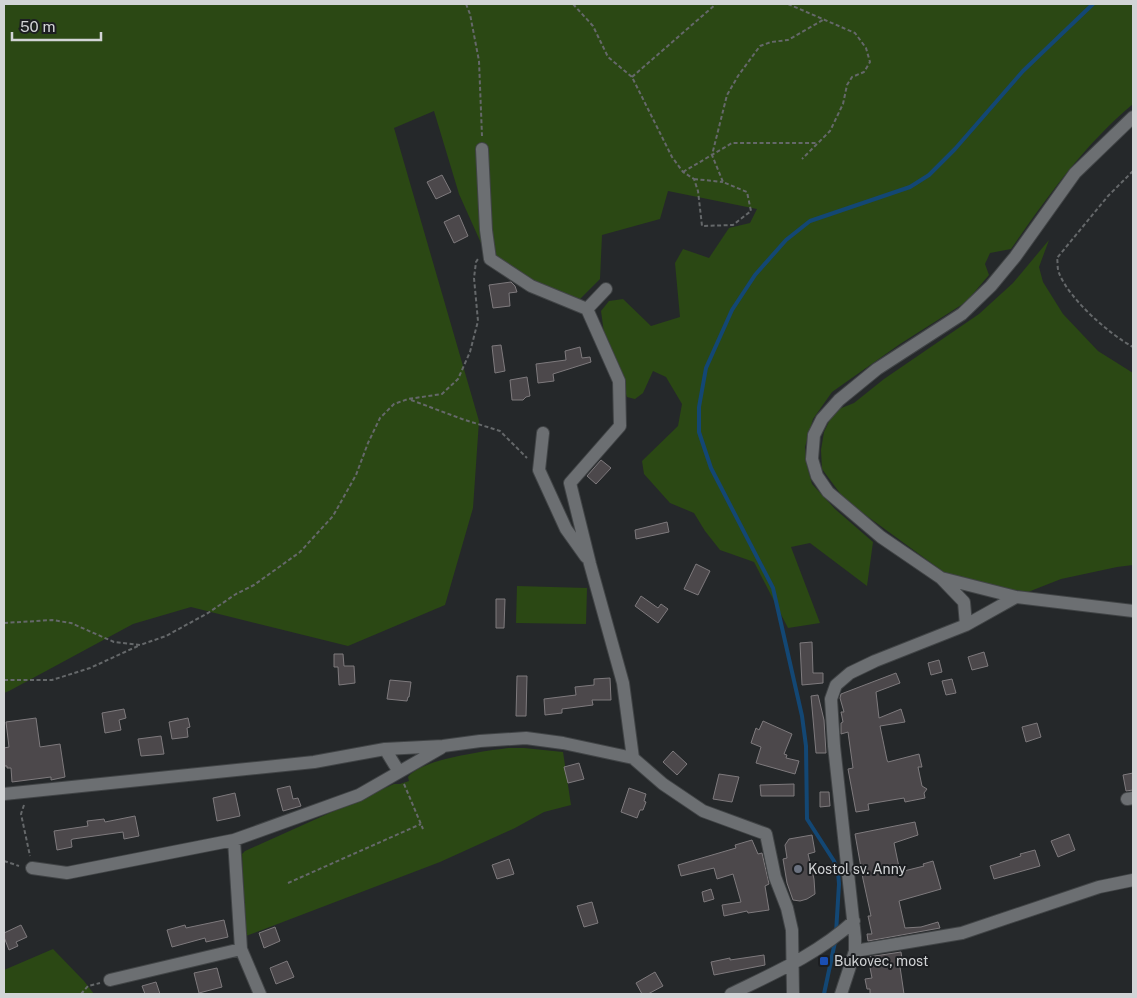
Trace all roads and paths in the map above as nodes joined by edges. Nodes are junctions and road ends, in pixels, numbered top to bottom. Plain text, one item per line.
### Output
1 (466, 4) edge
2 (573, 4) edge
3 (716, 4) edge
4 (788, 4) edge
5 (822, 20) junction
6 (632, 77) junction
7 (1133, 117) edge
8 (818, 143) junction
9 (482, 149) joint
10 (712, 155) junction
11 (802, 159) dead end
12 (1133, 171) edge
13 (683, 172) junction
14 (694, 179) junction
15 (723, 182) junction
16 (490, 259) junction
17 (606, 289) dead end
18 (587, 308) junction
19 (1133, 347) edge
20 (408, 399) junction
21 (543, 433) dead end
22 (539, 470) junction
23 (590, 564) junction
24 (941, 578) junction
25 (1016, 597) junction
26 (1133, 611) edge
27 (4, 623) edge
28 (966, 625) junction
29 (140, 646) junction
30 (4, 680) edge
31 (443, 746) junction
32 (385, 749) junction
33 (633, 758) junction
34 (399, 772) junction
35 (38, 791) junction
36 (4, 794) edge
37 (421, 824) junction
38 (423, 829) dead end
39 (234, 840) junction
40 (4, 861) edge
41 (32, 868) junction
42 (1133, 880) edge
43 (288, 883) dead end
44 (854, 921) junction
45 (241, 949) junction
46 (855, 951) junction
47 (793, 964) junction
48 (110, 980) joint
49 (81, 994) edge
50 (260, 994) edge
51 (731, 994) edge
52 (792, 994) edge
53 (842, 994) edge

1 - 9 path
2 - 6 path
3 - 6 path
4 - 5 path
5 - 8 path
5 - 10 path
6 - 13 path
7 - 24 street
8 - 10 path
8 - 11 path
9 - 16 street
10 - 13 path
10 - 15 path
12 - 19 path
13 - 14 path
14 - 15 path
14 - 15 path
16 - 18 street
16 - 20 path
17 - 18 street
18 - 23 street
20 - 22 path
20 - 29 path
21 - 22 street
22 - 23 street
23 - 33 street
24 - 25 street
24 - 28 street
25 - 26 street
25 - 28 street
27 - 29 path
28 - 44 street
29 - 30 path
31 - 32 street
31 - 33 street
31 - 34 street
32 - 34 street
32 - 35 street
33 - 47 street
34 - 37 path
34 - 39 street
35 - 36 street
35 - 41 path
37 - 38 path
37 - 43 path
39 - 41 street
39 - 45 street
40 - 41 path
42 - 46 street
44 - 46 street
44 - 47 street
45 - 48 street
45 - 50 street
46 - 53 street
47 - 51 street
47 - 52 street
48 - 49 path

